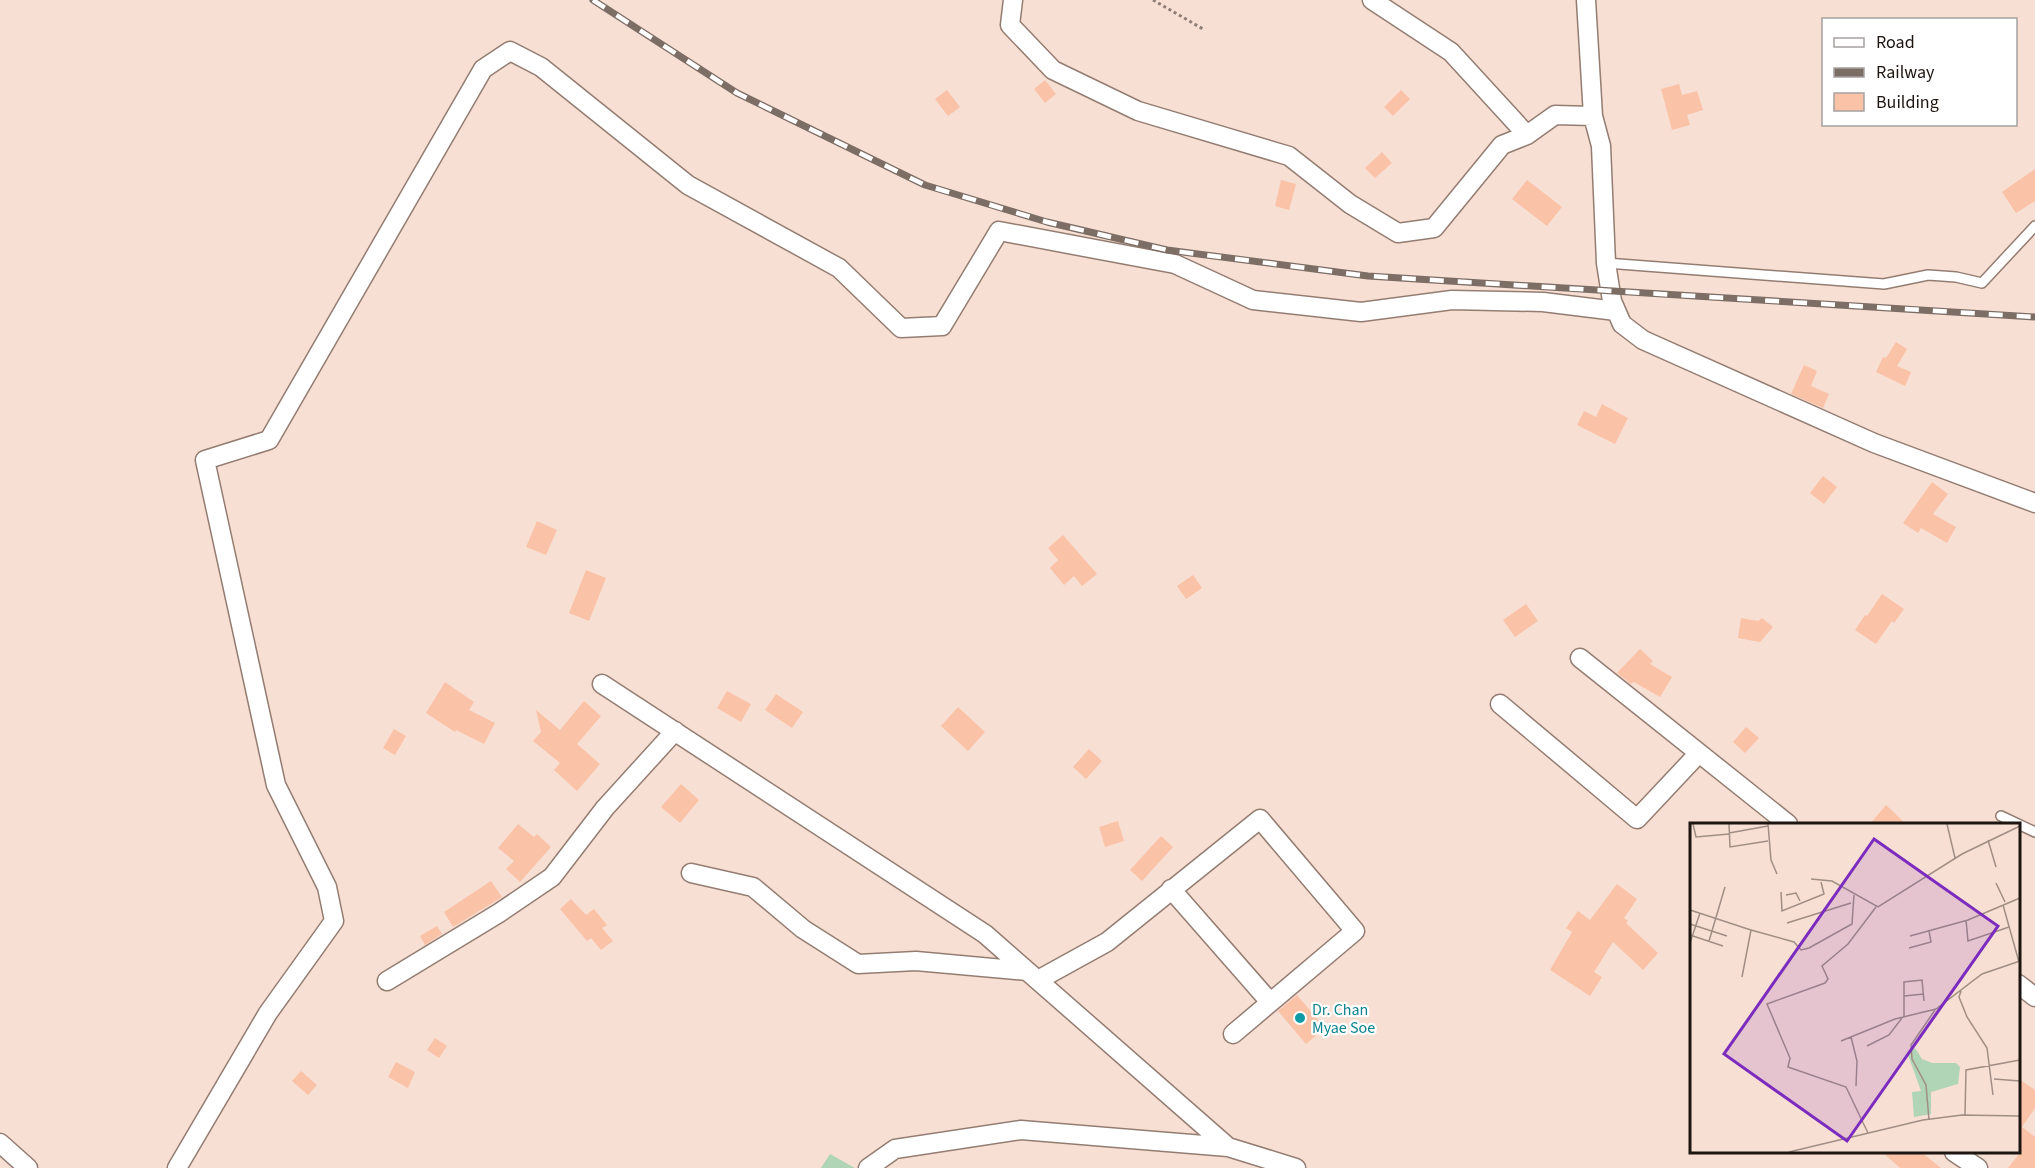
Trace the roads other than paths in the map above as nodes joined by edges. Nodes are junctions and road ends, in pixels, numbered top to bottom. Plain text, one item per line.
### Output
1 (1013, 0) edge
2 (1372, 0) edge
3 (1586, 0) edge
4 (1593, 116) junction
5 (1527, 135) junction
6 (2035, 226) edge
7 (1606, 263) junction
8 (1616, 311) junction
9 (2035, 503) edge
10 (1580, 658) dead end
11 (602, 684) dead end
12 (1500, 704) dead end
13 (675, 731) junction
14 (1699, 753) junction
15 (2001, 816) dead end
16 (1786, 823) edge
17 (2016, 823) edge
18 (2020, 825) edge
19 (2035, 832) edge
20 (691, 873) dead end
21 (1171, 889) junction
22 (1032, 976) junction
23 (387, 981) dead end
24 (2020, 985) edge
25 (2035, 997) edge
26 (1270, 1002) junction
27 (1233, 1034) dead end
28 (0, 1143) edge
29 (1228, 1147) junction
30 (1956, 1153) edge
31 (28, 1168) edge
32 (177, 1168) edge
33 (868, 1168) edge
34 (1296, 1168) edge
35 (1978, 1168) edge

1 - 5 street
2 - 5 street
3 - 4 street
4 - 5 street
4 - 7 street
6 - 7 lane
7 - 8 street
8 - 9 street
8 - 32 street
10 - 14 street
11 - 13 street
12 - 14 street
13 - 22 street
13 - 23 street
14 - 16 street
15 - 17 lane
18 - 19 lane
20 - 22 street
21 - 22 street
21 - 26 street
21 - 26 street
22 - 29 street
24 - 25 street
26 - 27 street
28 - 31 street
29 - 33 street
29 - 34 street
30 - 35 street

